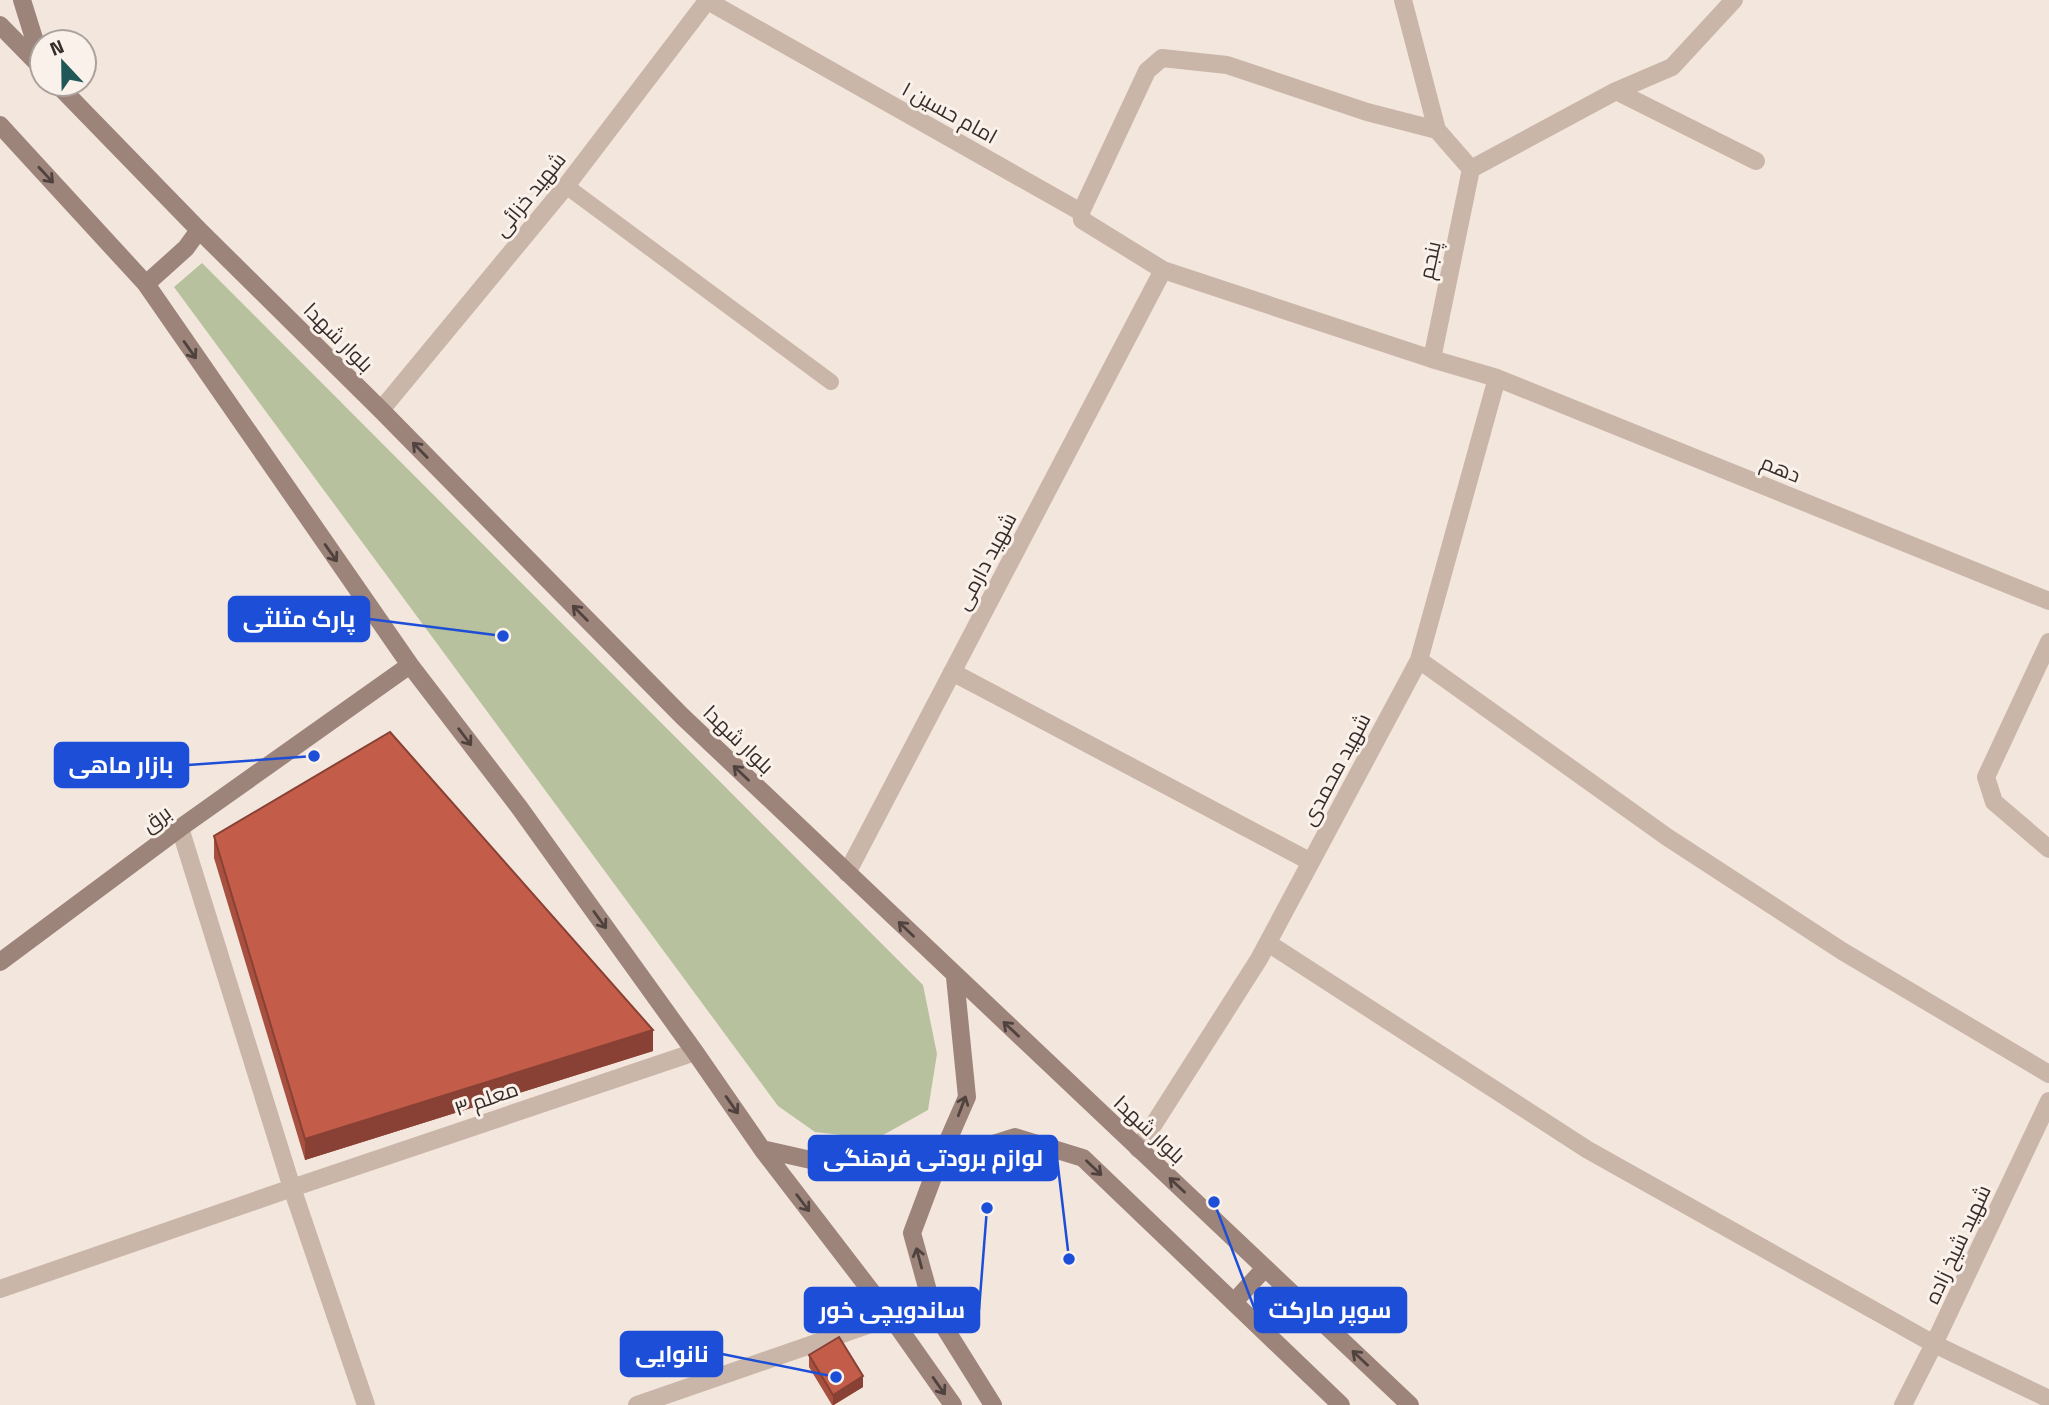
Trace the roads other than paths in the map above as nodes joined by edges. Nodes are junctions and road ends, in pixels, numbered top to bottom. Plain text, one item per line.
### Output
1 (22, 0) edge
2 (707, 0) edge
3 (1403, 0) edge
4 (1734, 0) edge
5 (0, 25) edge
6 (30, 28) edge
7 (28, 52) edge
8 (1616, 91) junction
9 (71, 98) edge
10 (0, 125) edge
11 (1437, 130) junction
12 (1756, 161) dead end
13 (1471, 169) junction
14 (566, 186) junction
15 (1081, 212) junction
16 (199, 230) junction
17 (1163, 270) junction
18 (146, 284) junction
19 (1432, 359) junction
20 (1497, 378) junction
21 (831, 382) dead end
22 (381, 410) junction
23 (2049, 601) edge
24 (2049, 642) edge
25 (1419, 660) junction
26 (410, 665) junction
27 (952, 672) junction
28 (180, 828) junction
29 (2049, 849) edge
30 (1311, 862) junction
31 (847, 873) junction
32 (1268, 943) junction
33 (0, 962) edge
34 (956, 977) junction
35 (695, 1052) junction
36 (2049, 1074) edge
37 (2049, 1101) edge
38 (762, 1149) junction
39 (1138, 1149) junction
40 (939, 1161) junction
41 (292, 1188) junction
42 (1265, 1268) junction
43 (0, 1289) edge
44 (1234, 1302) junction
45 (891, 1317) junction
46 (1934, 1344) junction
47 (2049, 1399) edge
48 (366, 1405) edge
49 (637, 1405) edge
50 (953, 1405) edge
51 (993, 1405) edge
52 (1341, 1405) edge
53 (1409, 1405) edge
54 (1903, 1405) edge

1 - 6 main road
2 - 14 street, شهید خزائی
2 - 15 street, امام حسین ۱
3 - 11 street
4 - 8 street
5 - 7 main road
8 - 12 street
8 - 13 street
9 - 16 main road, بلوار شهدا
10 -> 18 main road
11 - 13 street
11 - 15 street
13 - 19 street, پنجم
14 - 21 lane
14 - 22 street, شهید خزائی
15 - 17 street, امام حسین ۱
16 - 18 main road
16 - 22 main road, بلوار شهدا
17 - 19 street, دهم
17 - 27 street, شهید دارمی
18 -> 26 main road
19 - 20 street, دهم
20 - 23 street, دهم
20 - 25 street, شهید محمدی
31 -> 22 main road, بلوار شهدا
24 - 29 street
25 - 30 street, شهید محمدی
25 - 36 street
26 - 28 main road, برق
26 -> 35 main road
27 - 30 street
27 - 31 street, شهید دارمی
28 - 33 main road, برق
28 - 41 street
30 - 32 street, شهید محمدی
34 -> 31 main road, بلوار شهدا
32 - 39 street, شهید محمدی
32 - 46 street
39 -> 34 main road, بلوار شهدا
40 -> 34 main road
35 -> 38 main road
35 - 41 street, معلم ۳
37 - 46 street, شهید شیخ زاده
38 - 40 main road
38 -> 45 main road
42 -> 39 main road, بلوار شهدا
40 -> 44 main road
51 -> 40 main road
41 - 43 street, معلم ۳
41 - 48 street
42 - 44 main road
53 -> 42 main road, بلوار شهدا
44 - 52 main road
45 - 49 street
45 -> 50 main road
46 - 47 street
46 - 54 street, شهید شیخ زاده

